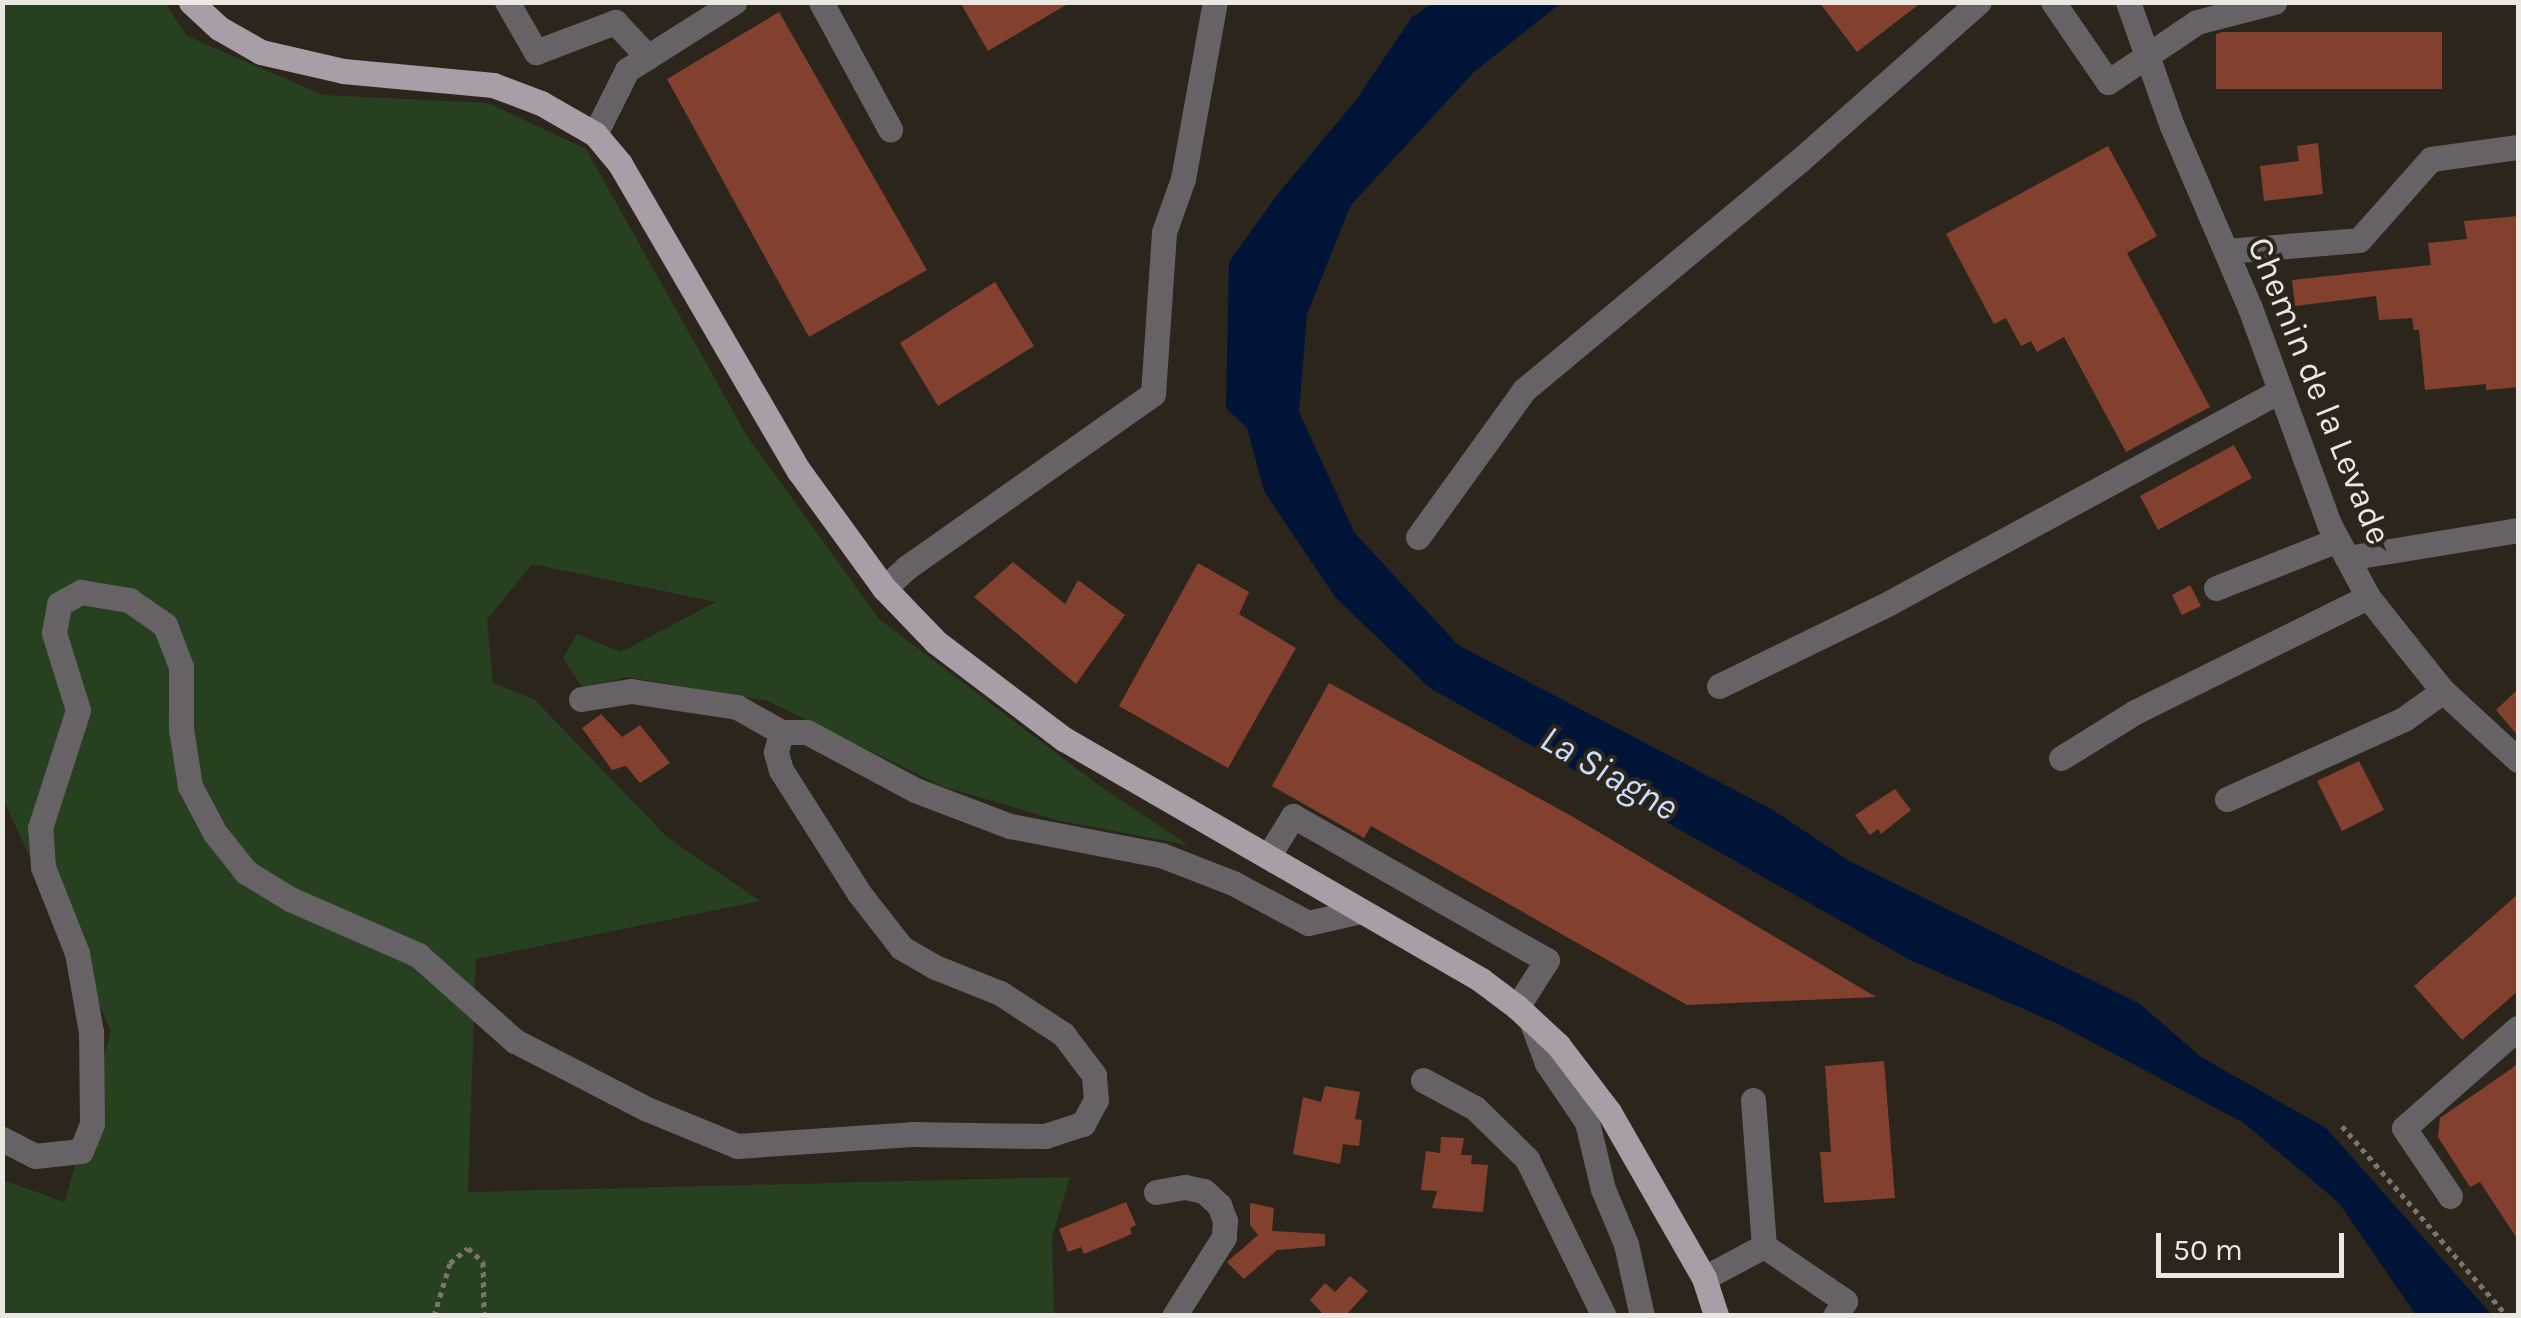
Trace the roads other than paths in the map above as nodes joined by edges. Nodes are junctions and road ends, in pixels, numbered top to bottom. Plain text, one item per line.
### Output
1 (191, 2) edge
2 (506, 2) edge
3 (734, 2) edge
4 (821, 2) edge
5 (1215, 2) edge
6 (1979, 2) edge
7 (2053, 2) edge
8 (2128, 2) edge
9 (2274, 2) edge
10 (648, 56) junction
11 (2146, 58) junction
12 (890, 129) dead end
13 (595, 134) junction
14 (2518, 147) edge
15 (2226, 252) junction
16 (2278, 392) junction
17 (2518, 530) edge
18 (1418, 537) dead end
19 (2342, 549) junction
20 (884, 588) junction
21 (2216, 588) dead end
22 (2368, 597) junction
23 (1719, 686) dead end
24 (2444, 690) junction
25 (581, 699) dead end
26 (781, 732) junction
27 (2060, 758) dead end
28 (2518, 760) edge
29 (2228, 799) dead end
30 (1269, 854) junction
31 (1360, 910) junction
32 (1524, 1015) junction
33 (2518, 1028) edge
34 (1422, 1080) dead end
35 (1753, 1100) dead end
36 (2, 1139) edge
37 (1156, 1192) dead end
38 (2450, 1196) dead end
39 (1764, 1246) junction
40 (1704, 1278) junction
41 (1174, 1316) edge
42 (1604, 1316) edge
43 (1642, 1316) edge
44 (1716, 1316) edge
45 (1835, 1316) edge

1 - 13 main road
2 - 10 street
3 - 10 street
4 - 12 street
5 - 20 street
6 - 18 street
7 - 11 street
8 - 11 street, Chemin de la Levade
9 - 11 street
10 - 13 street
11 - 15 street, Chemin de la Levade
13 - 20 main road
14 - 15 street
15 - 16 street, Chemin de la Levade
16 - 19 street, Chemin de la Levade
16 - 23 street
17 - 19 street
19 - 21 street
19 - 22 street, Chemin de la Levade
20 - 30 main road
22 - 24 street, Chemin de la Levade
22 - 27 street
24 - 28 street, Chemin de la Levade
24 - 29 street
25 - 26 street
26 - 31 street
26 - 36 street
30 - 31 main road
30 - 32 street
31 - 32 main road
32 - 40 main road
32 - 43 street
33 - 38 street
34 - 42 street
35 - 39 street
37 - 41 street
39 - 40 street
39 - 45 street
40 - 44 main road

